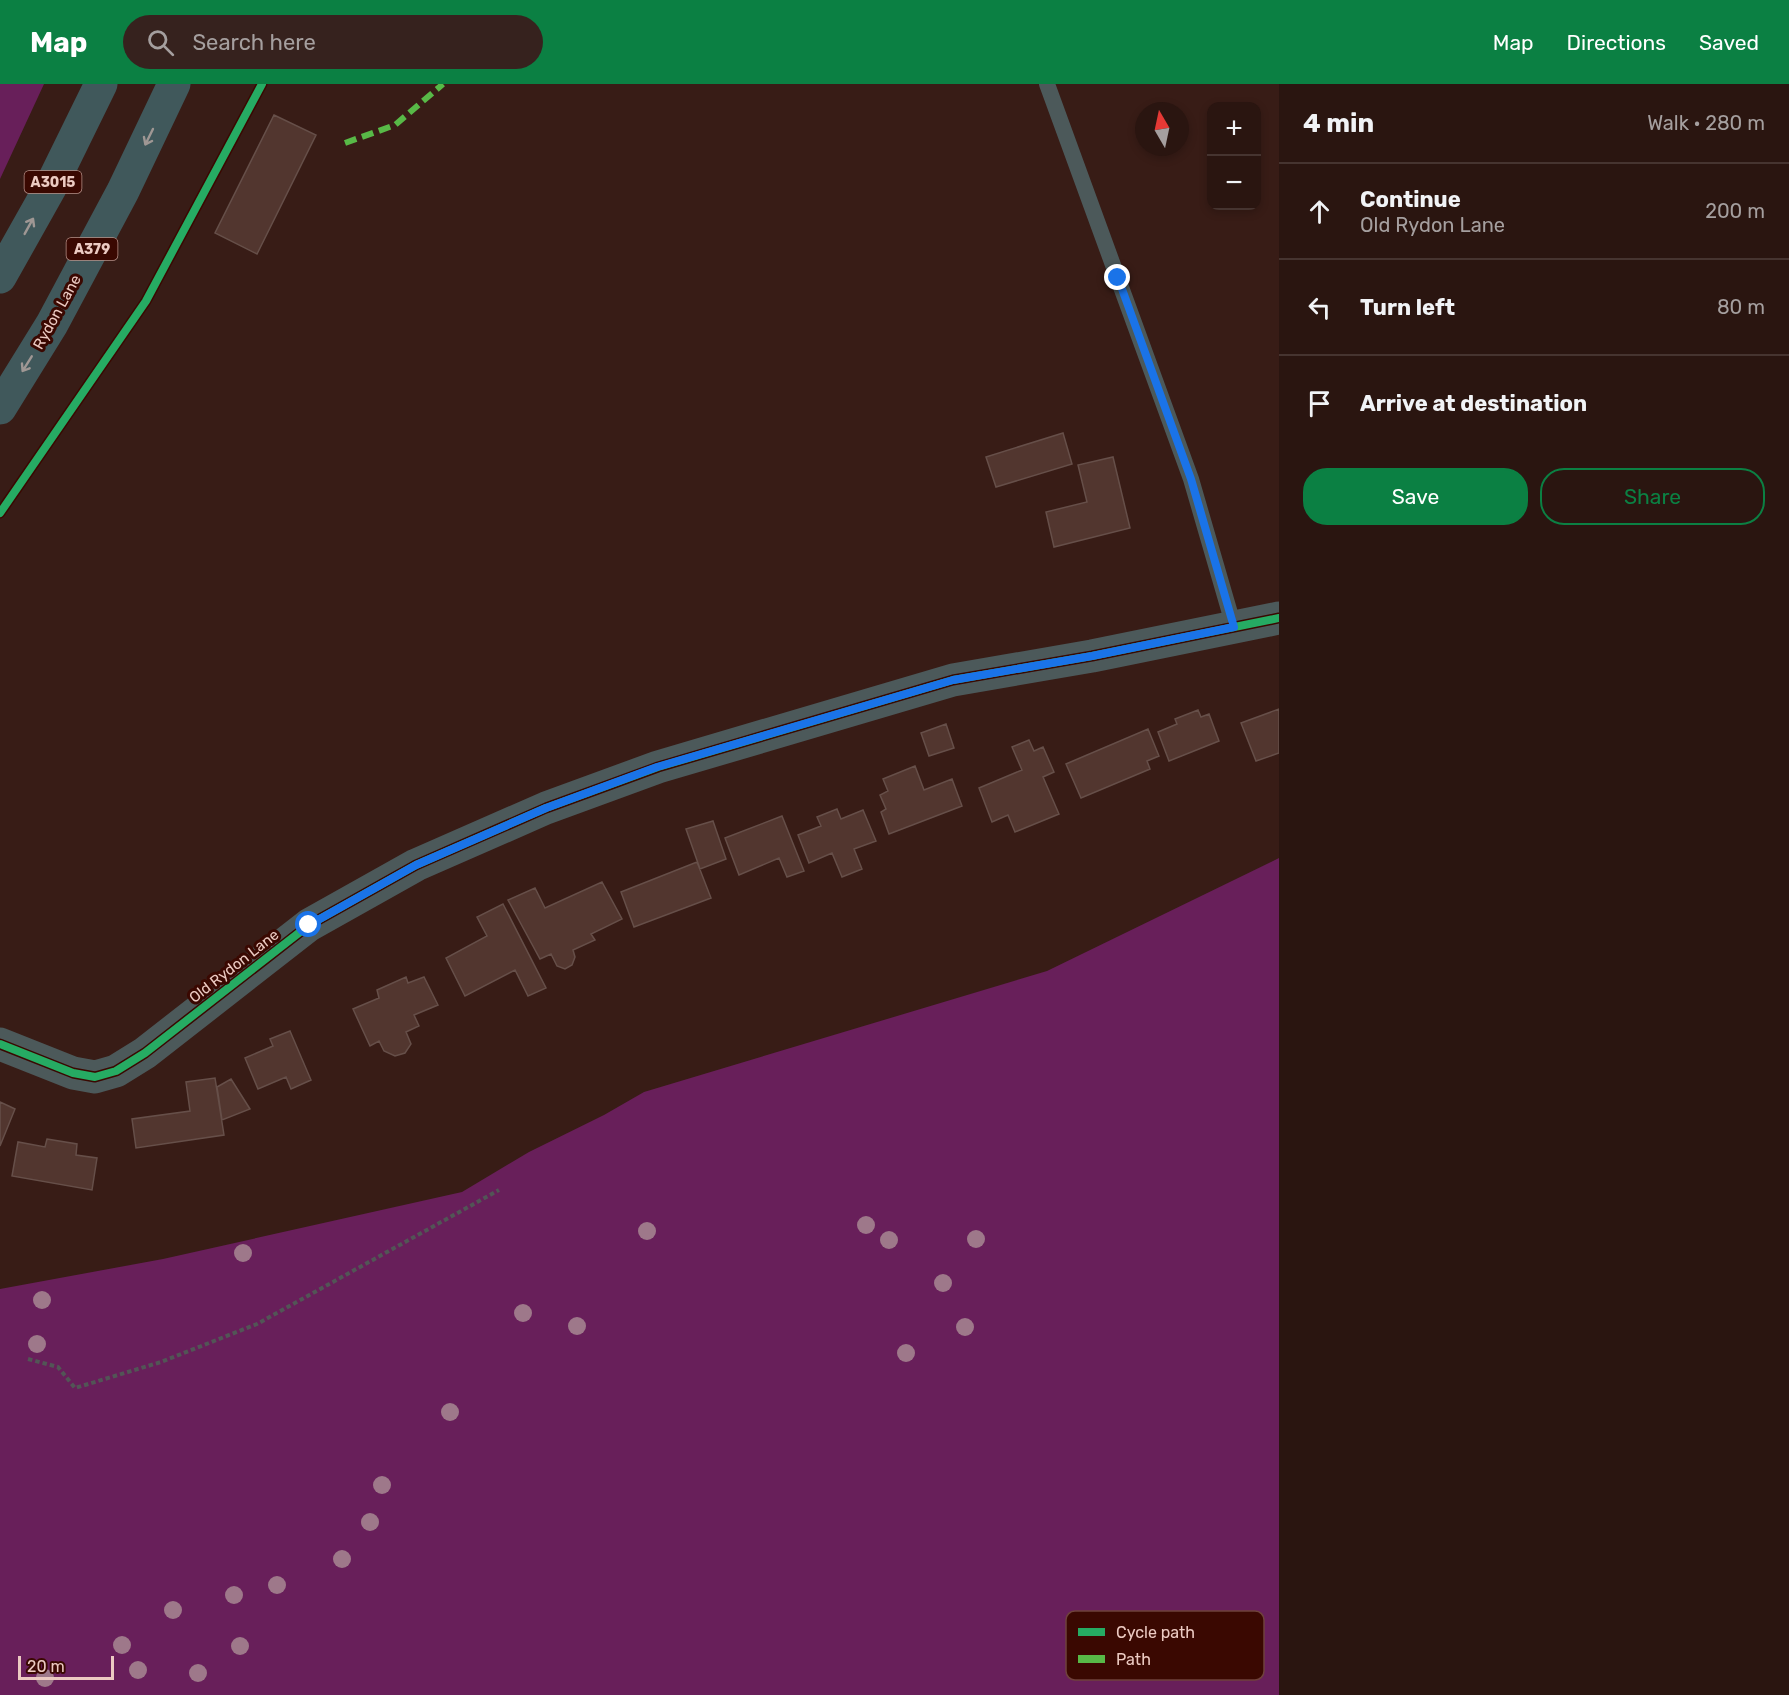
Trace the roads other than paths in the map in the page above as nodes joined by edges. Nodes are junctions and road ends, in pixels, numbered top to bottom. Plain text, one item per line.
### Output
1 (101, 84) edge
2 (174, 84) edge
3 (1047, 84) edge
4 (0, 277) edge
5 (0, 408) edge
6 (1279, 618) edge
7 (1234, 627) junction
8 (0, 1044) edge

4 -> 1 main road, A3015
2 -> 5 main road, Rydon Lane / A379
3 - 7 lane
6 - 7 street, Old Rydon Lane
7 - 8 street, Old Rydon Lane

